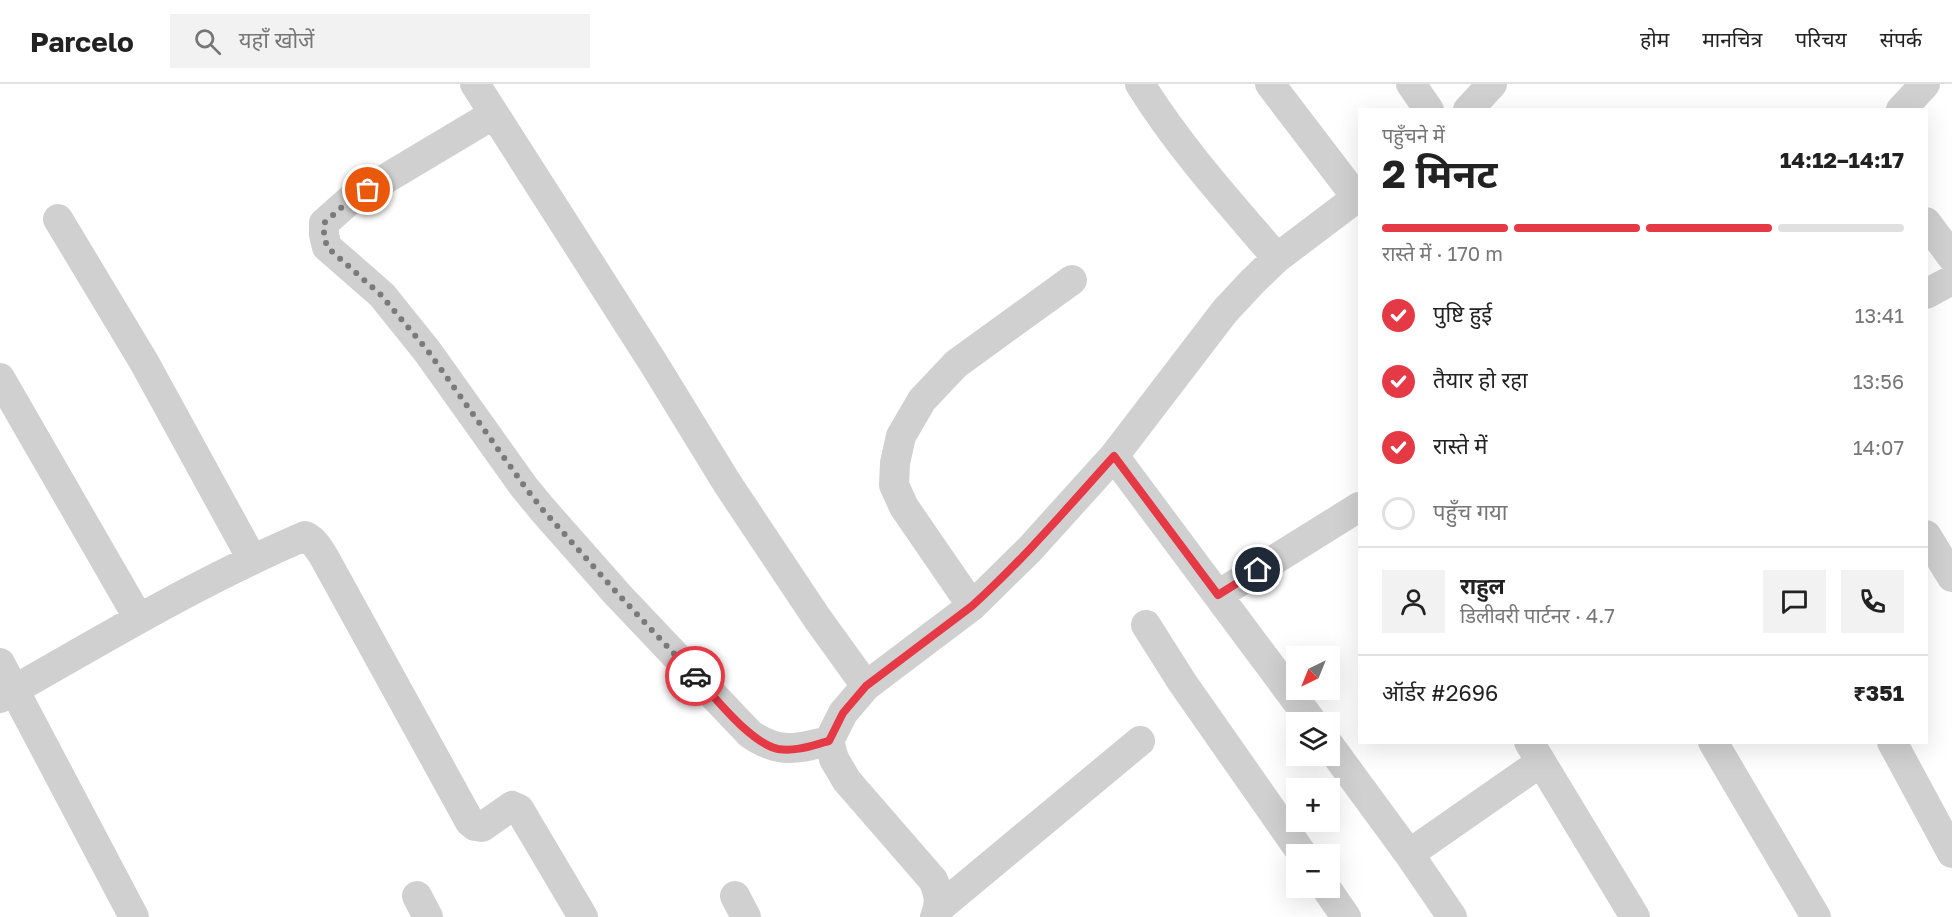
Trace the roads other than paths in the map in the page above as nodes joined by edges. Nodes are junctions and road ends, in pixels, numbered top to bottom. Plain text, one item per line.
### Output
1 (475, 84) edge
2 (1140, 84) edge
3 (1270, 84) edge
4 (1411, 84) edge
5 (1492, 84) edge
6 (1925, 84) edge
7 (1428, 108) edge
8 (1470, 108) edge
9 (1903, 108) edge
10 (494, 114) junction
11 (1358, 197) edge
12 (58, 219) dead end
13 (1928, 225) edge
14 (1952, 257) edge
15 (1277, 258) junction
16 (1952, 279) edge
17 (1072, 280) dead end
18 (1928, 293) edge
19 (0, 378) edge
20 (1114, 456) junction
21 (1358, 508) edge
22 (1928, 538) edge
23 (252, 559) junction
24 (1952, 577) edge
25 (1218, 595) junction
26 (972, 606) junction
27 (139, 619) junction
28 (1146, 626) dead end
29 (0, 663) edge
30 (866, 686) junction
31 (7, 694) edge
32 (1304, 712) edge
33 (829, 741) junction
34 (1140, 741) dead end
35 (1714, 744) edge
36 (1893, 744) edge
37 (1535, 752) edge
38 (1340, 760) edge
39 (1945, 823) edge
40 (1295, 844) edge
41 (1952, 853) edge
42 (1409, 854) junction
43 (1333, 898) edge
44 (937, 912) edge
45 (134, 917) edge
46 (583, 917) edge
47 (1346, 917) edge
48 (1452, 917) edge
49 (1635, 917) edge
50 (1816, 917) edge

1 - 10 street
2 - 15 street
3 - 11 street
4 - 7 street
5 - 8 street
6 - 9 street
10 - 30 street
10 - 33 street
11 - 15 street
12 - 23 street
13 - 14 street
15 - 20 street
16 - 18 street
17 - 26 street
19 - 27 street
20 - 25 street
20 - 26 street
21 - 25 street
22 - 24 street
23 - 27 street
23 - 46 street
25 - 32 street
26 - 30 street
27 - 31 street
28 - 40 street
29 - 31 street
30 - 33 street
31 - 45 street
33 - 44 street
34 - 44 street
35 - 50 street
36 - 39 street
37 - 42 street
37 - 49 street
38 - 42 street
39 - 41 street
42 - 48 street
43 - 47 street

